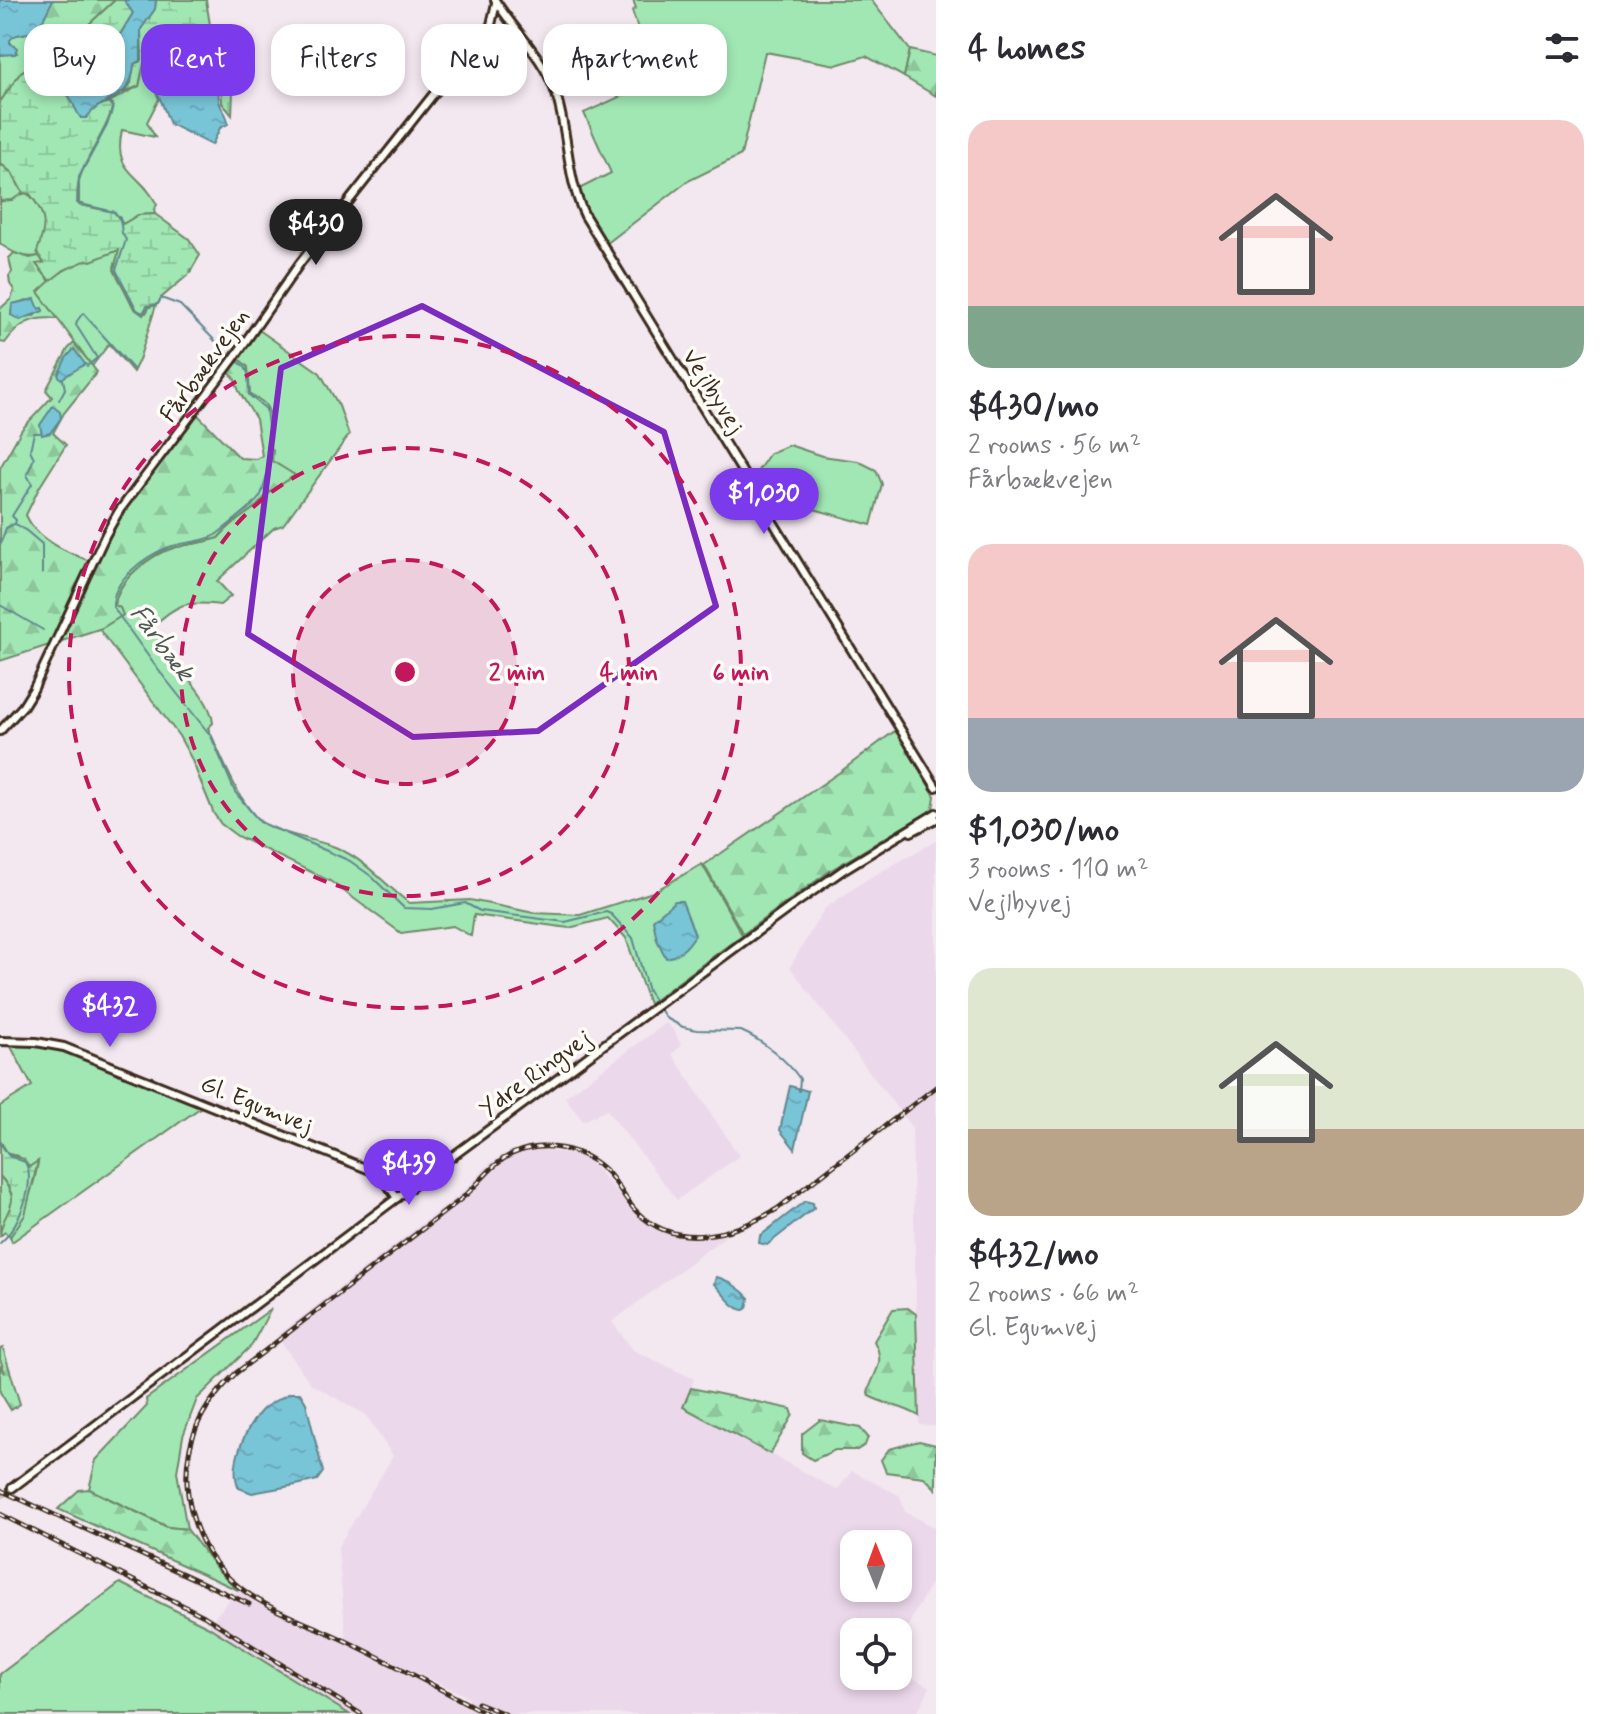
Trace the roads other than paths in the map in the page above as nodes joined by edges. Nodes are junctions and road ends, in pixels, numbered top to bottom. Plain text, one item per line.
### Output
1 (495, 1) edge
2 (0, 731) edge
3 (936, 787) edge
4 (936, 813) edge
5 (936, 819) edge
6 (893, 840) junction
7 (0, 1041) edge
8 (397, 1198) junction
9 (12, 1488) tunnel mouth

1 - 2 street, Fårbækvejen
1 - 3 street, Vejlbyvej
4 - 6 street, Ydre Ringvej
5 - 6 street, Ydre Ringvej
6 - 8 street, Ydre Ringvej
7 - 8 street, Gl. Egumvej
8 - 9 street, Ydre Ringvej

